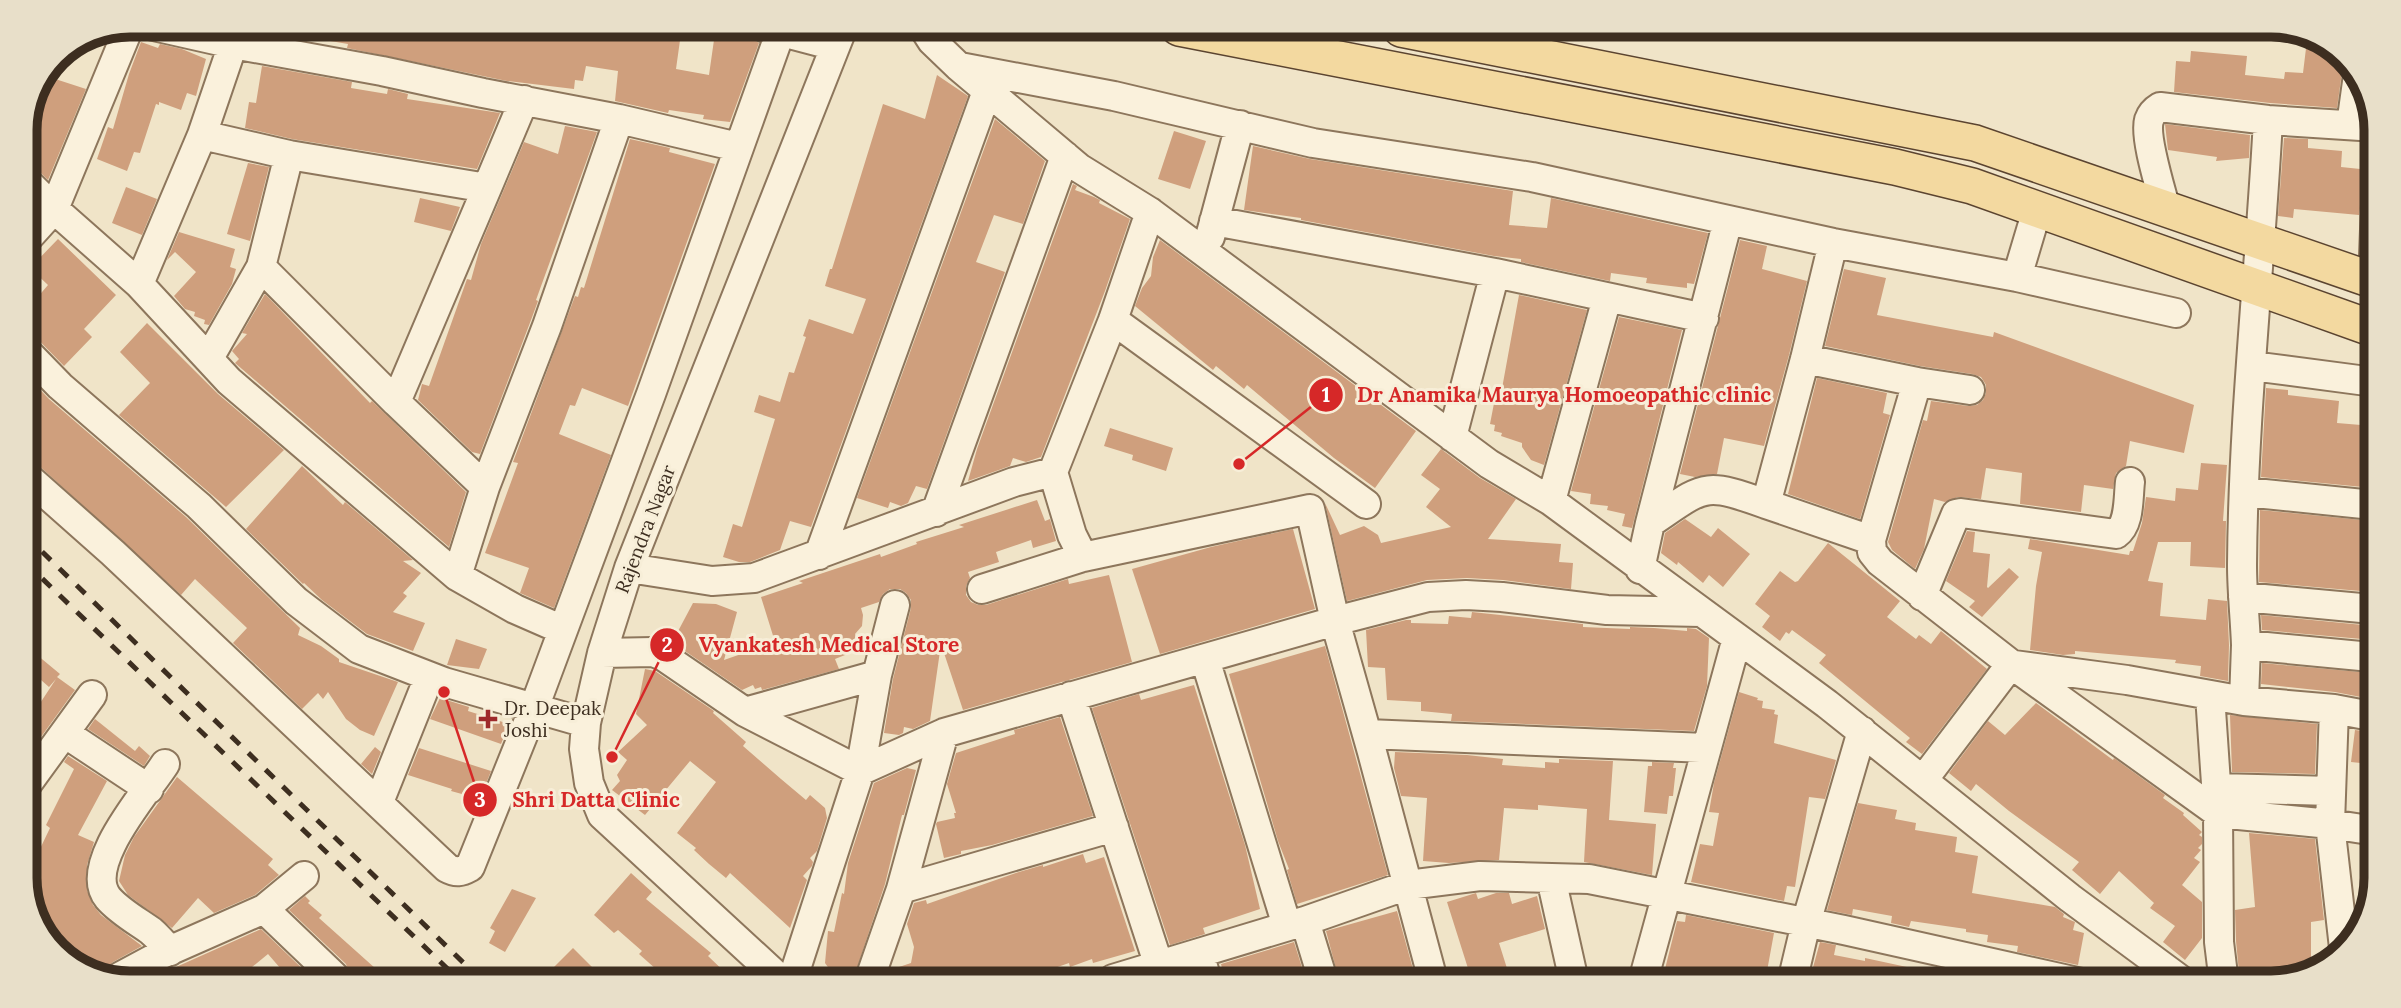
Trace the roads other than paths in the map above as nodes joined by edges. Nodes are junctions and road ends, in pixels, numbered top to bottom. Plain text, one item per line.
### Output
1 (204, 37) edge
2 (770, 37) edge
3 (839, 37) edge
4 (929, 37) edge
5 (1224, 37) edge
6 (1441, 37) edge
7 (124, 38) edge
8 (233, 44) junction
9 (958, 66) junction
10 (987, 91) junction
11 (524, 100) junction
12 (620, 118) junction
13 (2268, 120) junction
14 (1240, 125) junction
15 (2364, 126) edge
16 (202, 135) junction
17 (738, 147) junction
18 (289, 155) junction
19 (1065, 156) junction
20 (487, 188) junction
21 (37, 192) edge
22 (54, 209) junction
23 (2037, 210) junction
24 (2166, 210) junction
25 (1150, 212) junction
26 (1728, 220) junction
27 (1214, 221) junction
28 (37, 228) edge
29 (1833, 243) junction
30 (2262, 244) junction
31 (1204, 255) junction
32 (261, 267) junction
33 (1495, 274) junction
34 (2017, 278) junction
35 (2364, 278) edge
36 (139, 284) junction
37 (2258, 289) junction
38 (1607, 298) junction
39 (2176, 313) dead end
40 (1704, 318) junction
41 (1113, 320) junction
42 (2364, 326) edge
43 (209, 358) junction
44 (1805, 359) junction
45 (37, 362) edge
46 (2252, 366) junction
47 (2364, 381) edge
48 (1917, 382) junction
49 (1970, 390) dead end
50 (396, 402) junction
51 (1452, 437) junction
52 (1053, 472) junction
53 (2130, 482) dead end
54 (37, 486) edge
55 (485, 487) junction
56 (2245, 492) junction
57 (1550, 501) junction
58 (1766, 504) junction
59 (2364, 504) edge
60 (1310, 509) junction
61 (936, 512) junction
62 (1650, 523) junction
63 (1871, 540) junction
64 (818, 555) junction
65 (1083, 557) junction
66 (629, 568) junction
67 (1640, 569) junction
68 (457, 576) junction
69 (982, 589) dead end
70 (1922, 596) junction
71 (2243, 597) junction
72 (895, 605) dead end
73 (2364, 608) edge
74 (1701, 612) junction
75 (1335, 621) junction
76 (563, 629) junction
77 (1737, 638) junction
78 (2246, 645) junction
79 (602, 653) junction
80 (2364, 656) edge
81 (1205, 659) junction
82 (2011, 664) junction
83 (877, 675) junction
84 (429, 677) junction
85 (92, 695) dead end
86 (2210, 695) junction
87 (1071, 696) junction
88 (2244, 701) junction
89 (534, 708) junction
90 (2334, 709) junction
91 (745, 712) junction
92 (2364, 715) edge
93 (586, 723) junction
94 (1862, 732) junction
95 (944, 733) junction
96 (66, 734) junction
97 (1367, 734) junction
98 (1706, 748) junction
99 (165, 764) dead end
100 (37, 771) edge
101 (860, 771) junction
102 (1923, 780) junction
103 (149, 789) junction
104 (2331, 791) junction
105 (2217, 800) junction
106 (379, 802) junction
107 (2330, 824) junction
108 (1114, 827) junction
109 (2364, 829) edge
110 (304, 876) dead end
111 (1551, 878) junction
112 (1408, 885) junction
113 (901, 889) junction
114 (1667, 895) junction
115 (264, 908) junction
116 (1296, 923) junction
117 (1806, 923) junction
118 (2343, 937) edge
119 (170, 951) junction
120 (1159, 966) junction
121 (1203, 967) edge
122 (131, 971) edge
123 (329, 971) edge
124 (771, 971) edge
125 (795, 971) edge
126 (872, 971) edge
127 (1141, 971) edge
128 (1319, 971) edge
129 (1430, 971) edge
130 (1572, 971) edge
131 (1646, 971) edge
132 (1795, 971) edge
133 (2027, 971) edge
134 (2169, 971) edge
135 (2223, 971) edge

1 - 8 street
2 - 17 street
3 - 66 street, Rajendra Nagar
4 - 9 street
5 - 23 main road
6 - 24 main road
7 - 22 street
8 - 11 street
8 - 16 street
9 - 10 street
9 - 14 street
10 - 19 street
10 - 64 street
11 - 12 street
11 - 20 street
12 - 17 street
12 - 55 street
13 - 15 street
13 - 24 street
13 - 30 street
14 - 26 street
14 - 27 street
16 - 18 street
16 - 36 street
17 - 76 street
18 - 20 street
18 - 32 street
19 - 25 street
19 - 61 street
20 - 50 street
21 - 22 street
22 - 28 street
22 - 36 street
23 - 34 street
23 - 37 main road
24 - 30 main road
25 - 31 street
25 - 41 street
26 - 29 street
26 - 40 street
27 - 31 street
27 - 33 street
29 - 34 street
29 - 44 street
30 - 35 main road
30 - 37 street
31 - 51 street
32 - 43 street
32 - 50 street
33 - 38 street
33 - 51 street
34 - 39 street
36 - 43 street
37 - 42 main road
37 - 46 street
38 - 40 street
38 - 57 street
40 - 62 street
41 - 52 street
41 - 60 street
43 - 68 street
44 - 48 street
44 - 58 street
45 - 84 street
46 - 47 street
46 - 56 street
48 - 49 street
48 - 63 street
50 - 55 street
51 - 57 street
52 - 61 street
52 - 65 street
53 - 70 street
54 - 106 street
55 - 68 street
56 - 59 street
56 - 71 street
57 - 67 street
58 - 62 street
58 - 63 street
60 - 65 street
60 - 75 street
61 - 64 street
62 - 67 street
63 - 70 street
64 - 66 street
65 - 69 street
66 - 79 street, Rajendra Nagar
67 - 74 street
68 - 76 street
70 - 82 street
71 - 73 street
71 - 78 street
72 - 83 street
74 - 75 street
74 - 77 street
75 - 81 street
75 - 97 street
76 - 89 street
77 - 94 street
77 - 98 street
78 - 80 street
78 - 88 street
79 - 91 street
79 - 93 street, Rajendra Nagar
81 - 87 street
81 - 116 street
82 - 86 street
82 - 102 street
82 - 105 street
83 - 91 street
83 - 101 street
84 - 89 street
84 - 106 street
85 - 96 street
86 - 88 street
86 - 105 street
87 - 95 street
87 - 108 street
88 - 90 street
89 - 93 street
89 - 106 street
90 - 92 street
90 - 104 street
91 - 101 street
93 - 124 street, Rajendra Nagar
94 - 102 street
94 - 117 street
95 - 101 street
95 - 113 street
96 - 100 street
96 - 103 street
97 - 98 street
97 - 112 street
98 - 114 street
99 - 103 street
101 - 125 street
102 - 134 street
103 - 119 street
104 - 105 street
104 - 107 street
105 - 107 street
105 - 135 street
107 - 109 street
107 - 118 street
108 - 113 street
108 - 120 street
110 - 115 street
111 - 112 street
111 - 114 street
111 - 130 street
112 - 116 street
112 - 129 street
113 - 126 street
114 - 117 street
114 - 131 street
115 - 119 street
115 - 123 street
116 - 121 street
116 - 128 street
117 - 132 street
117 - 133 street
119 - 122 street
120 - 121 street
120 - 127 street

